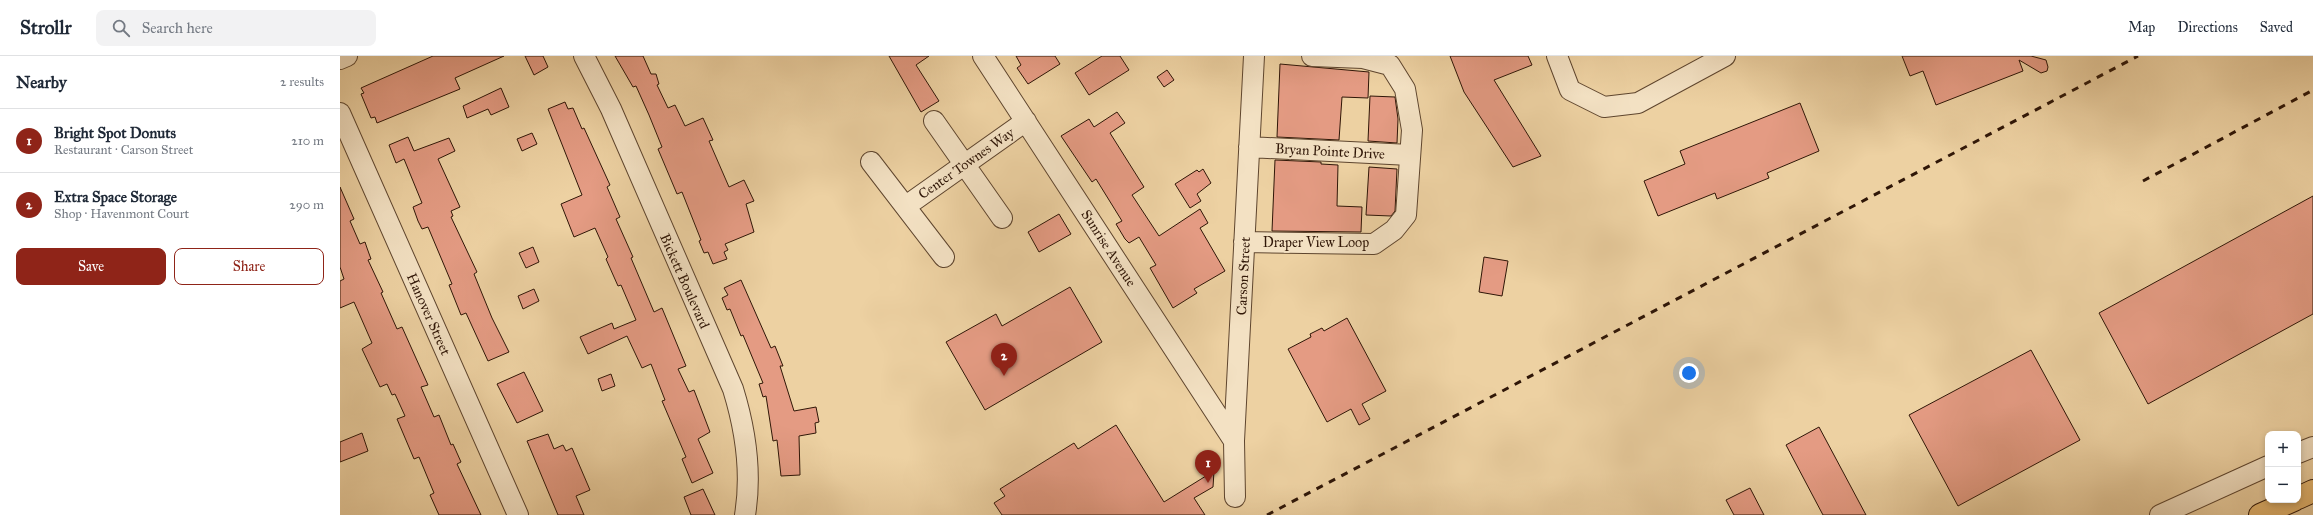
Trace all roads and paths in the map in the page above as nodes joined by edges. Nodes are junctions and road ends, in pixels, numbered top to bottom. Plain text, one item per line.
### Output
1 (346, 56) edge
2 (584, 56) edge
3 (983, 56) edge
4 (1254, 56) edge
5 (1312, 56) edge
6 (1557, 56) edge
7 (1725, 56) edge
8 (340, 59) edge
9 (340, 113) edge
10 (934, 121) dead end
11 (1026, 121) junction
12 (1249, 147) junction
13 (1410, 155) junction
14 (871, 162) dead end
15 (965, 164) junction
16 (906, 206) junction
17 (1002, 218) dead end
18 (1244, 242) junction
19 (944, 257) dead end
20 (1234, 441) junction
21 (2313, 446) edge
22 (2301, 452) edge
23 (2266, 467) edge
24 (2313, 491) edge
25 (1235, 497) dead end
26 (2301, 497) edge
27 (2287, 503) edge
28 (518, 515) edge
29 (745, 515) edge
30 (2160, 515) edge
31 (2260, 515) edge

1 - 8 street
2 - 29 street, Bickett Boulevard
3 - 11 street, Sunrise Avenue
4 - 12 street, Carson Street
5 - 13 street, Draper View Loop
6 - 7 street
9 - 28 street, Hanover Street
10 - 15 street
11 - 15 street, Center Townes Way
11 - 20 street, Sunrise Avenue
12 - 13 street, Bryan Pointe Drive
12 - 18 street, Carson Street
13 - 18 street, Draper View Loop
14 - 16 street
15 - 16 street, Center Townes Way
15 - 17 street
16 - 19 street
18 - 20 street, Carson Street
20 - 25 street, Carson Street
21 - 22 street
23 - 30 street
24 - 26 main road
27 - 31 main road

